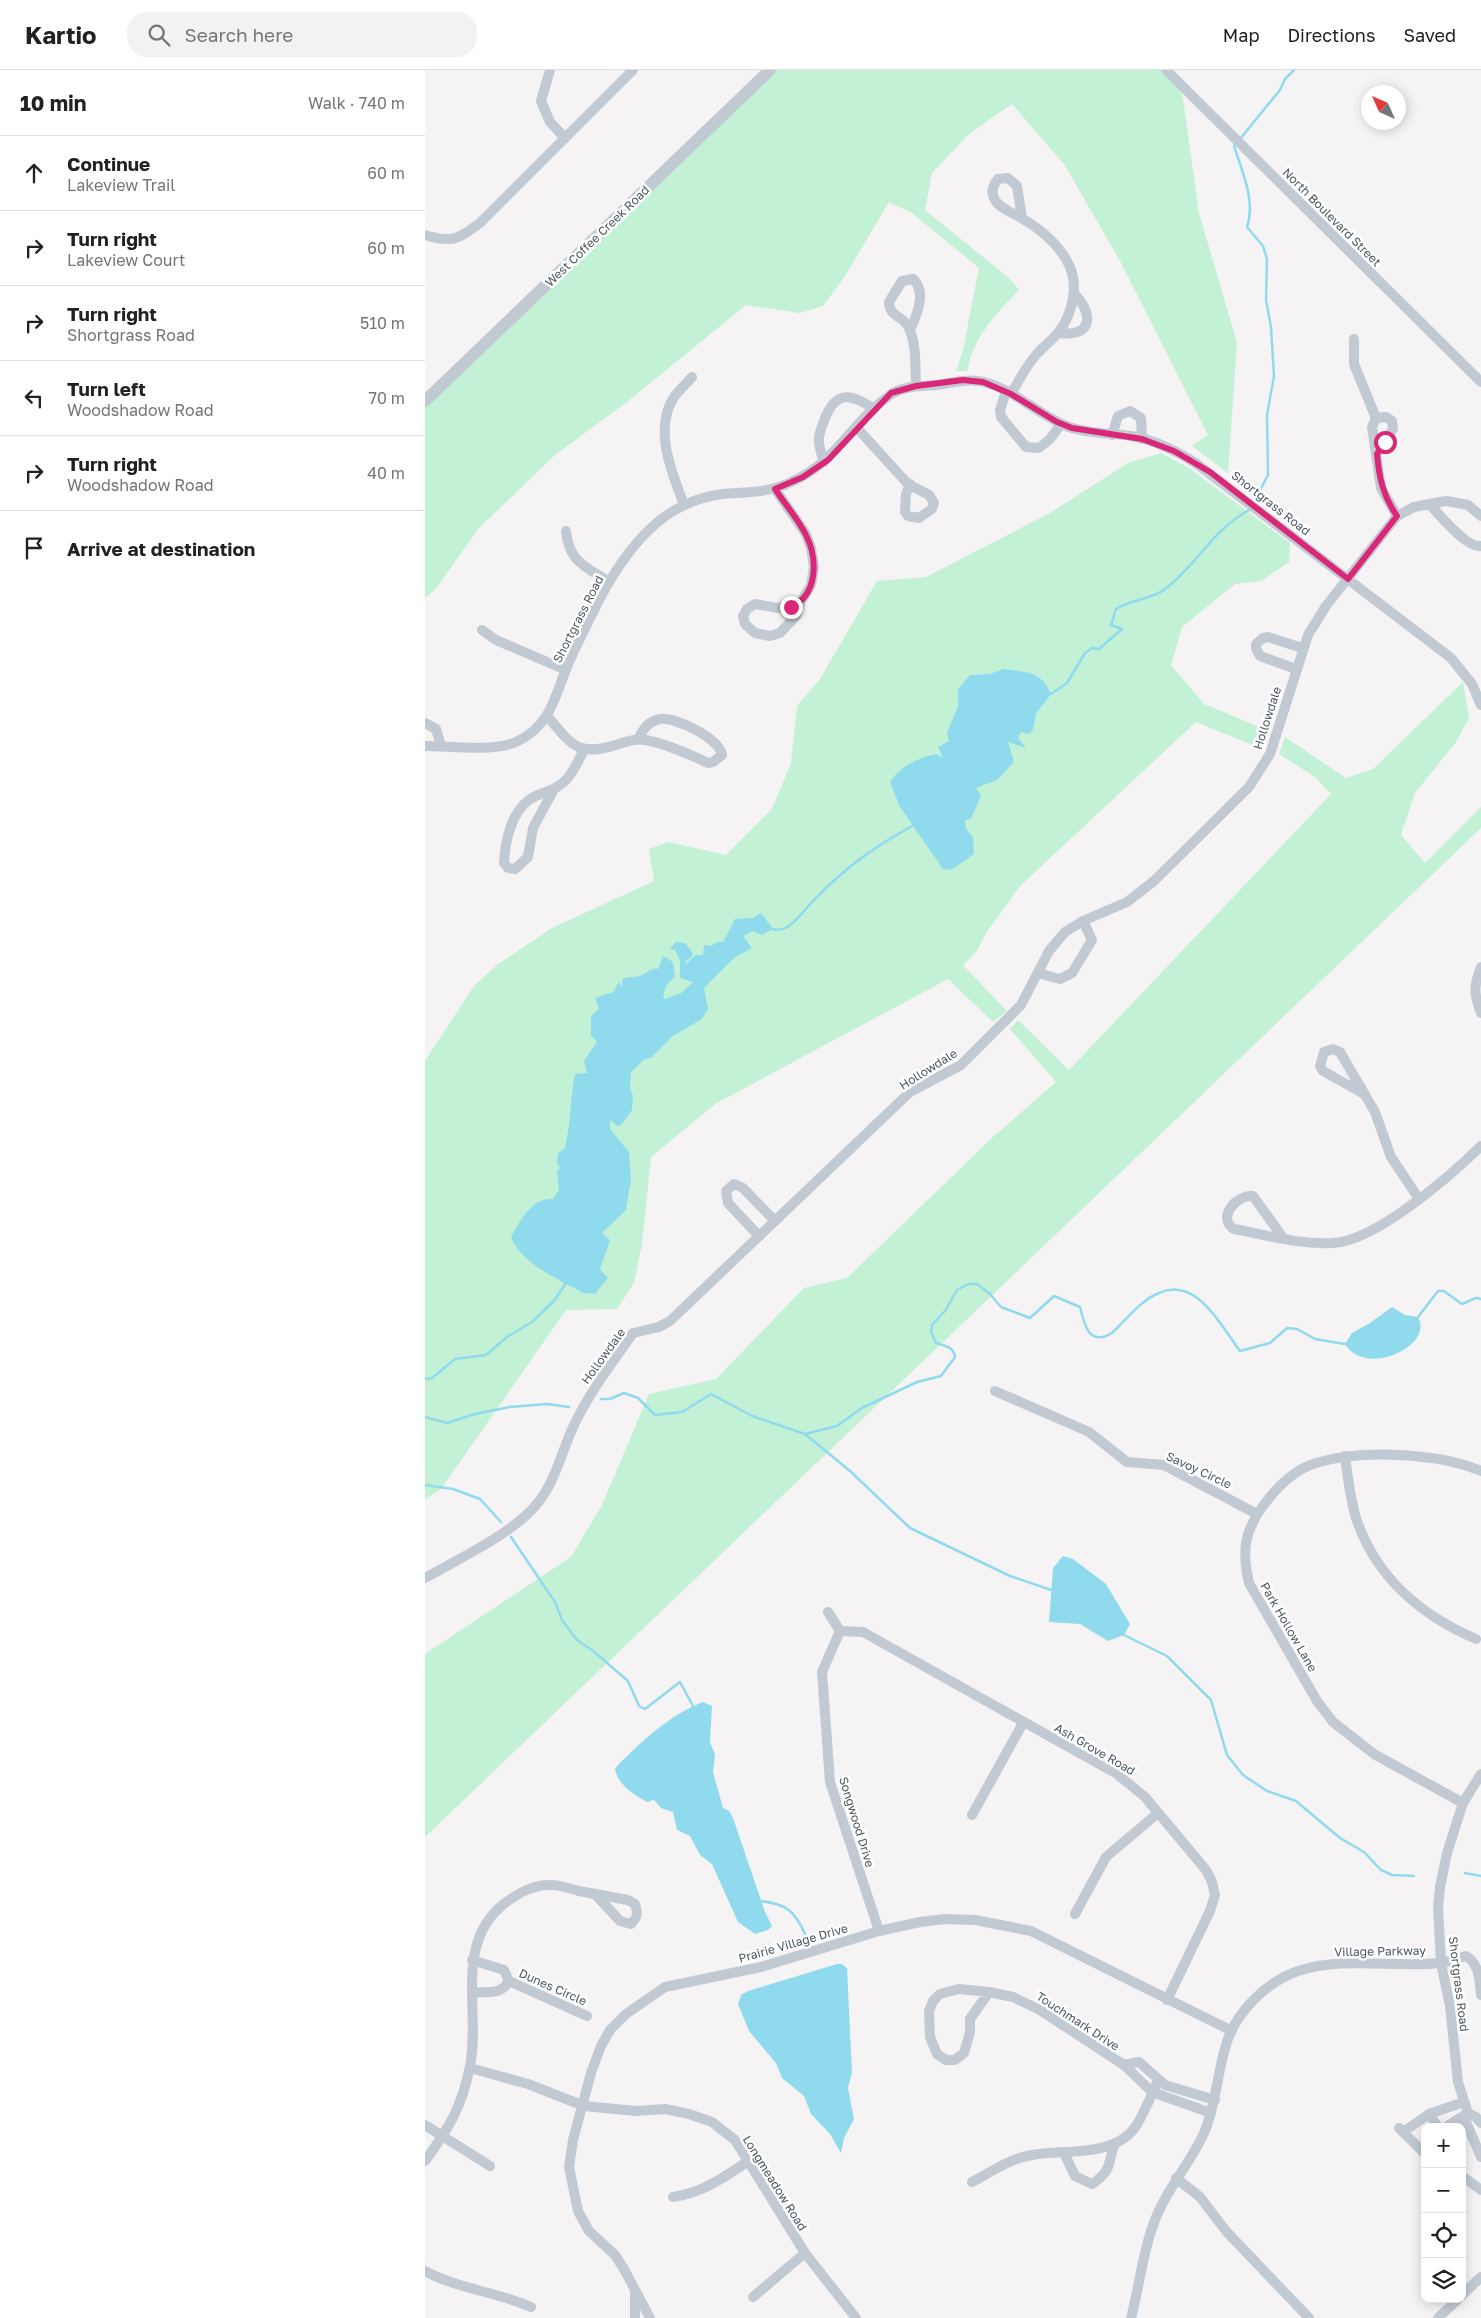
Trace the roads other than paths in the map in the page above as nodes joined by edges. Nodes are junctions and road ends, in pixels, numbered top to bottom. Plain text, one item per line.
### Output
1 (550, 70) edge
2 (633, 70) edge
3 (769, 70) edge
4 (1166, 70) edge
5 (565, 138) junction
6 (1022, 218) dead end
7 (425, 235) edge
8 (1074, 293) junction
9 (910, 330) junction
10 (1058, 333) junction
11 (1354, 339) dead end
12 (692, 376) dead end
13 (1481, 382) edge
14 (916, 386) junction
15 (1009, 392) junction
16 (425, 401) edge
17 (874, 409) junction
18 (1376, 418) junction
19 (1061, 424) junction
20 (857, 428) junction
21 (1112, 435) junction
22 (1142, 439) junction
23 (1377, 454) junction
24 (824, 462) junction
25 (909, 484) dead end
26 (775, 489) junction
27 (684, 505) junction
28 (1430, 505) junction
29 (1397, 516) junction
30 (1481, 516) edge
31 (566, 531) dead end
32 (1481, 546) edge
33 (1348, 579) junction
34 (609, 582) junction
35 (800, 603) junction
36 (482, 630) dead end
37 (1302, 648) junction
38 (1296, 669) junction
39 (566, 670) junction
40 (1481, 705) edge
41 (548, 717) junction
42 (425, 723) edge
43 (639, 740) junction
44 (425, 746) edge
45 (441, 746) junction
46 (585, 750) junction
47 (554, 788) junction
48 (1083, 921) junction
49 (1481, 967) edge
50 (1038, 973) junction
51 (1478, 993) edge
52 (1481, 1013) edge
53 (1364, 1094) junction
54 (1481, 1146) edge
55 (1419, 1199) junction
56 (775, 1221) junction
57 (759, 1236) junction
58 (1284, 1239) junction
59 (995, 1391) dead end
60 (1345, 1456) junction
61 (1481, 1471) edge
62 (1257, 1514) junction
63 (425, 1578) edge
64 (828, 1612) dead end
65 (840, 1631) junction
66 (1476, 1639) dead end
67 (1023, 1723) junction
68 (1481, 1774) edge
69 (1463, 1803) junction
70 (1158, 1813) junction
71 (972, 1815) dead end
72 (595, 1894) dead end
73 (1075, 1914) dead end
74 (879, 1931) junction
75 (472, 1960) junction
76 (1441, 1963) junction
77 (509, 1981) junction
78 (473, 1992) junction
79 (989, 1992) junction
80 (1481, 1994) edge
81 (1167, 2000) junction
82 (587, 2016) dead end
83 (1233, 2030) junction
84 (1124, 2065) junction
85 (470, 2068) junction
86 (1158, 2080) junction
87 (1176, 2088) junction
88 (1152, 2092) junction
89 (1215, 2100) junction
90 (1172, 2101) junction
91 (1464, 2102) junction
92 (584, 2106) junction
93 (1468, 2113) junction
94 (1211, 2114) junction
95 (1429, 2114) junction
96 (1435, 2123) edge
97 (1452, 2123) edge
98 (1481, 2123) edge
99 (425, 2125) edge
100 (442, 2138) junction
101 (1115, 2143) junction
102 (1421, 2146) edge
103 (1064, 2153) junction
104 (1481, 2158) edge
105 (425, 2161) edge
106 (747, 2162) junction
107 (491, 2166) dead end
108 (1176, 2178) junction
109 (1466, 2179) edge
110 (972, 2182) dead end
111 (1481, 2190) edge
112 (673, 2197) dead end
113 (805, 2254) junction
114 (425, 2271) edge
115 (1481, 2277) edge
116 (1466, 2291) edge
117 (635, 2292) junction
118 (753, 2297) dead end
119 (1454, 2303) edge
120 (531, 2307) dead end
121 (635, 2318) edge
122 (650, 2318) edge
123 (856, 2318) edge
124 (1131, 2318) edge
125 (1309, 2318) edge
126 (1439, 2318) edge

1 - 5 street
2 - 5 street
3 - 16 street, West Coffee Creek Road
4 - 13 street, North Boulevard Street
5 - 7 street
6 - 8 street
8 - 10 street
8 - 10 street
9 - 9 street
9 - 14 street
10 - 15 street
11 - 18 street
12 - 27 street
14 - 15 street, Shortgrass Road
14 - 17 street, Shortgrass Road
15 - 19 street, Shortgrass Road
15 - 19 street
17 - 20 street, Shortgrass Road
17 - 24 street
18 - 23 street
18 - 23 street
19 - 21 street, Shortgrass Road
20 - 24 street, Shortgrass Road
20 - 25 street
21 - 22 street, Shortgrass Road
21 - 22 street
22 - 33 street, Shortgrass Road
23 - 29 street
24 - 26 street, Shortgrass Road
26 - 27 street, Shortgrass Road
26 - 35 street
27 - 34 street, Shortgrass Road
28 - 29 street
28 - 30 street
28 - 32 street
29 - 33 street, Hollowdale
31 - 34 street
33 - 37 street, Hollowdale
33 - 40 street, Shortgrass Road
34 - 39 street, Shortgrass Road
35 - 35 street
36 - 39 street
37 - 38 street, Hollowdale
37 - 38 street
38 - 48 street, Hollowdale
39 - 41 street, Shortgrass Road
41 - 45 street, Shortgrass Road
41 - 46 street
42 - 45 street
43 - 43 street
43 - 46 street
44 - 45 street, Shortgrass Road
46 - 47 street
47 - 47 street
48 - 50 street, Hollowdale
48 - 50 street
49 - 51 street
50 - 56 street, Hollowdale
51 - 52 street
53 - 53 street
53 - 55 street
54 - 55 street
55 - 58 street
56 - 57 street, Hollowdale
56 - 57 street
57 - 63 street, Hollowdale
58 - 58 street
59 - 62 street, Savoy Circle
60 - 61 street, Park Hollow Lane
60 - 62 street, Park Hollow Lane
60 - 66 street
62 - 69 street, Park Hollow Lane
64 - 65 street
65 - 67 street, Ash Grove Road
65 - 74 street, Songwood Drive
67 - 70 street, Ash Grove Road
67 - 71 street
68 - 69 street, Shortgrass Road
69 - 76 street, Shortgrass Road
70 - 73 street
70 - 81 street, Ash Grove Road
72 - 75 street
74 - 81 street, Prairie Village Drive
74 - 92 street, Prairie Village Drive
75 - 77 street, Dunes Circle
75 - 78 street
76 - 80 street, Village Parkway
76 - 83 street, Village Parkway
76 - 91 street, Shortgrass Road
77 - 78 street, Dunes Circle
77 - 82 street, Dunes Circle
78 - 85 street
79 - 79 street, Touchmark Drive
79 - 84 street, Touchmark Drive
81 - 83 street, Prairie Village Drive
83 - 89 street, Village Parkway
84 - 86 street, Touchmark Drive
84 - 88 street, Touchmark Drive
85 - 92 street, Longmeadow Road
85 - 100 street
86 - 87 street, Touchmark Drive
86 - 88 street
87 - 89 street, Touchmark Drive
87 - 90 street
88 - 90 street, Touchmark Drive
88 - 101 street
89 - 94 street, Village Parkway
90 - 94 street, Touchmark Drive
91 - 93 street, Shortgrass Road
91 - 95 street
92 - 106 street, Longmeadow Road
92 - 117 street, Prairie Village Drive
93 - 97 street
93 - 98 street
93 - 104 street, Shortgrass Road
94 - 108 street, Village Parkway
95 - 96 street
95 - 102 street
99 - 100 street
100 - 105 street
100 - 107 street
101 - 103 street
101 - 103 street
103 - 110 street
106 - 112 street
106 - 113 street, Longmeadow Road
108 - 124 street, Village Parkway
108 - 125 street
109 - 111 street
113 - 118 street
113 - 123 street, Longmeadow Road
114 - 120 street
115 - 116 street
117 - 121 street, Prairie Village Drive
117 - 122 street, Prairie Village Drive
119 - 126 street

